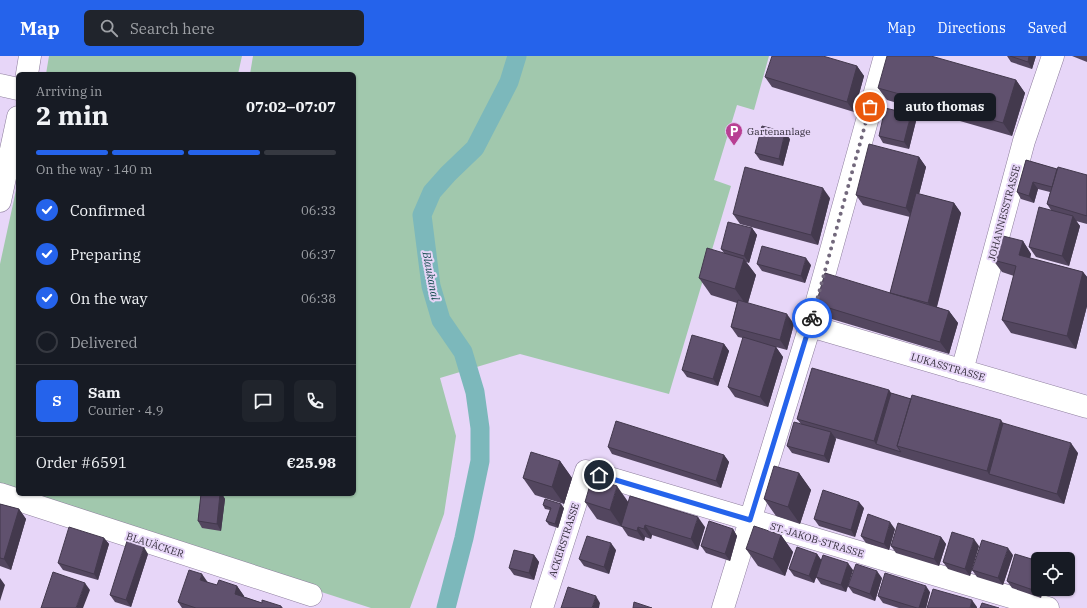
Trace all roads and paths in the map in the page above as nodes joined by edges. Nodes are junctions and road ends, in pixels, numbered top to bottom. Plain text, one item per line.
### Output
1 (30, 56) edge
2 (885, 56) edge
3 (1053, 56) edge
4 (27, 72) edge
5 (0, 85) edge
6 (16, 89) edge
7 (16, 126) edge
8 (0, 201) edge
9 (810, 326) junction
10 (962, 371) junction
11 (1087, 407) edge
12 (586, 471) joint
13 (0, 494) edge
14 (750, 520) junction
15 (311, 595) dead end
16 (542, 608) edge
17 (723, 608) edge
18 (1048, 608) edge

1 - 4 street
2 - 9 street
3 - 10 street, JOHANNESSTRASSE
5 - 6 street
7 - 8 street
9 - 10 street, LUKASSTRASSE
9 - 14 street
10 - 11 street, LUKASSTRASSE
12 - 14 street, ST.-JAKOB-STRASSE
12 - 16 street, ACKERSTRASSE
13 - 15 street, BLAUÄCKER
14 - 17 street
14 - 18 street, ST.-JAKOB-STRASSE

